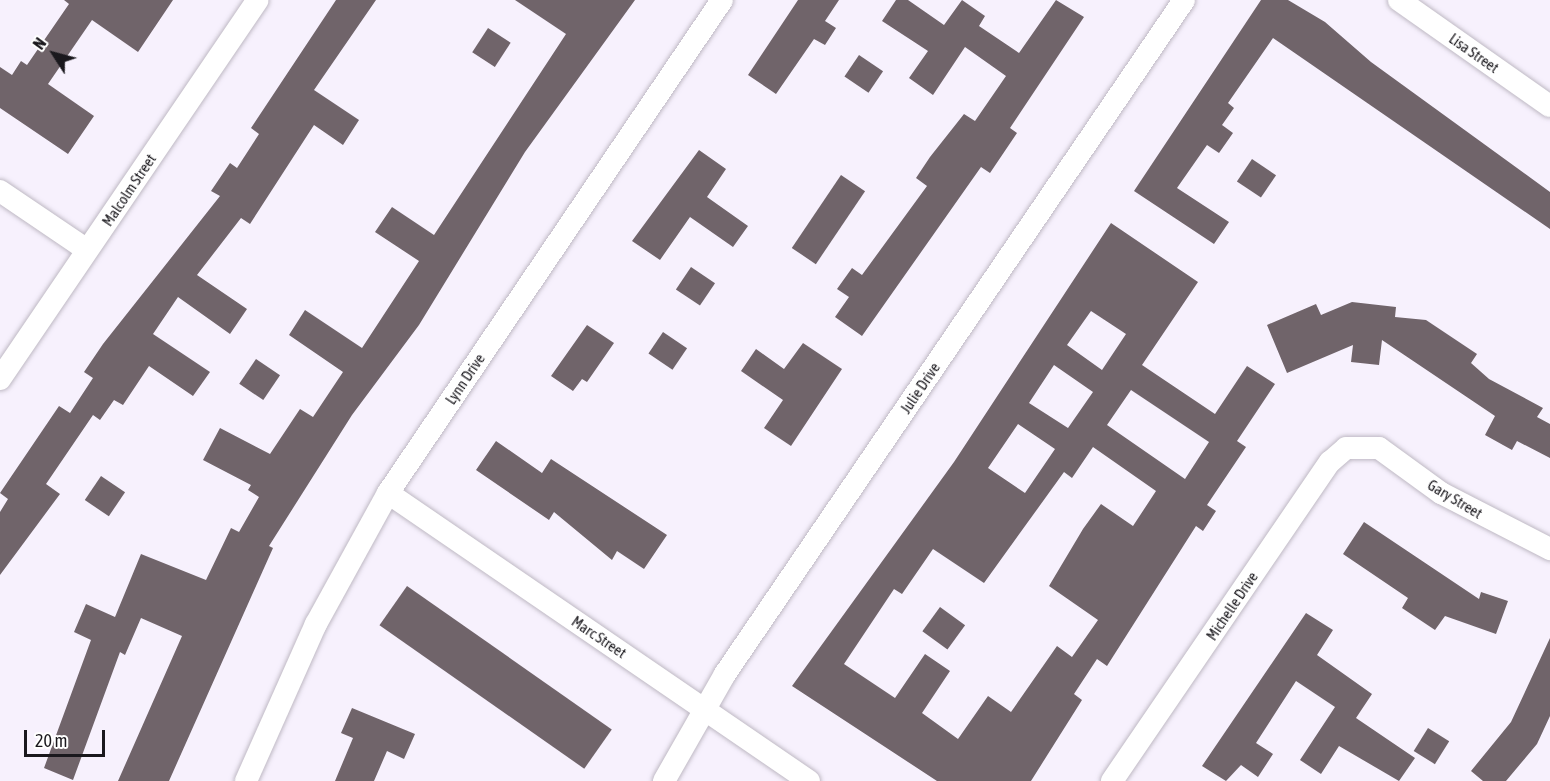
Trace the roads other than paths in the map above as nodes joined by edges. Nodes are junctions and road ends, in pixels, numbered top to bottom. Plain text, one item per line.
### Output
1 (258, 0) edge
2 (722, 0) edge
3 (1184, 0) edge
4 (1399, 0) edge
5 (1550, 106) edge
6 (0, 191) edge
7 (87, 250) junction
8 (0, 379) edge
9 (1363, 445) joint
10 (388, 493) junction
11 (1550, 549) edge
12 (703, 708) junction
13 (246, 781) edge
14 (664, 781) edge
15 (809, 781) edge
16 (1113, 781) edge

1 - 7 street, Malcolm Street
2 - 10 street, Lynn Drive
3 - 12 street, Julie Drive
4 - 5 street, Lisa Street
6 - 7 street
7 - 8 street, Malcolm Street
9 - 11 street, Gary Street
9 - 16 street, Michelle Drive
10 - 12 street, Marc Street
10 - 13 street, Lynn Drive
12 - 14 street, Julie Drive
12 - 15 street, Marc Street

